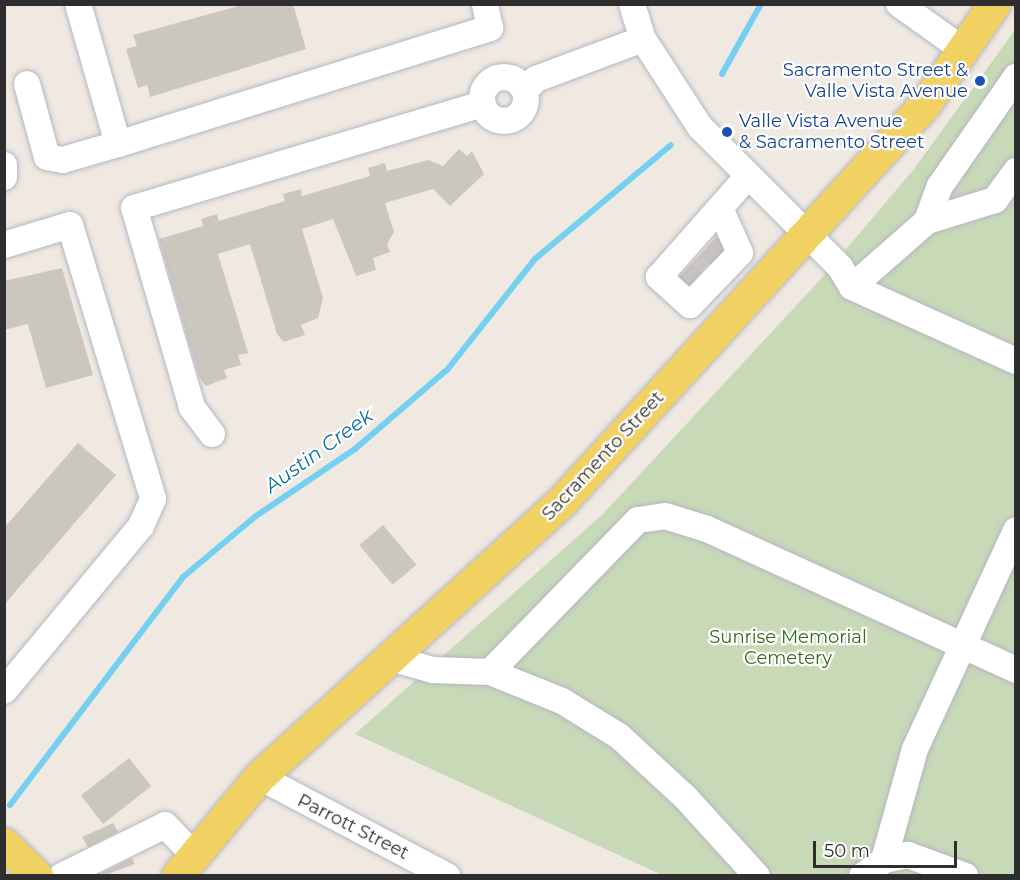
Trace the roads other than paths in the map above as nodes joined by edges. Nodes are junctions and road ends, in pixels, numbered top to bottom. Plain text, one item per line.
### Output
1 (78, 4) edge
2 (485, 4) edge
3 (899, 4) edge
4 (633, 5) edge
5 (990, 6) edge
6 (643, 39) junction
7 (965, 51) junction
8 (1016, 77) edge
9 (27, 84) dead end
10 (118, 144) junction
11 (4, 165) edge
12 (1016, 171) edge
13 (748, 176) junction
14 (4, 177) edge
15 (720, 208) junction
16 (927, 221) junction
17 (806, 235) junction
18 (4, 245) edge
19 (714, 251) junction
20 (689, 278) junction
21 (757, 288) junction
22 (852, 288) junction
23 (729, 319) junction
24 (1016, 361) edge
25 (212, 434) dead end
26 (1016, 530) edge
27 (964, 645) junction
28 (394, 659) junction
29 (1016, 670) edge
30 (490, 672) junction
31 (4, 691) edge
32 (260, 777) junction
33 (4, 844) edge
34 (884, 861) junction
35 (186, 865) edge
36 (442, 874) edge
37 (44, 875) edge
38 (757, 876) edge
39 (862, 876) edge
40 (965, 876) edge

1 - 10 street
2 - 10 street
3 - 7 street
4 - 6 street
5 - 7 main road, Sacramento Street
6 - 13 street
6 - 25 street
7 - 17 main road, Sacramento Street
8 - 16 street
9 - 10 street
11 - 14 street
12 - 16 street
13 - 15 street
13 - 17 street
15 - 19 street
15 - 19 street
16 - 22 street
17 - 21 main road, Sacramento Street
17 - 22 street
18 - 31 street
19 - 20 street
19 - 20 street
19 - 21 street
20 - 23 street
21 - 23 main road, Sacramento Street
22 - 24 street
23 - 28 main road, Sacramento Street
26 - 27 street
27 - 29 street
27 - 30 street
27 - 34 street
28 - 30 street
28 - 32 main road, Sacramento Street
30 - 38 street
32 - 35 main road, Sacramento Street
32 - 36 street, Parrott Street
33 - 37 main road
34 - 39 street
34 - 40 street
35 - 37 street

